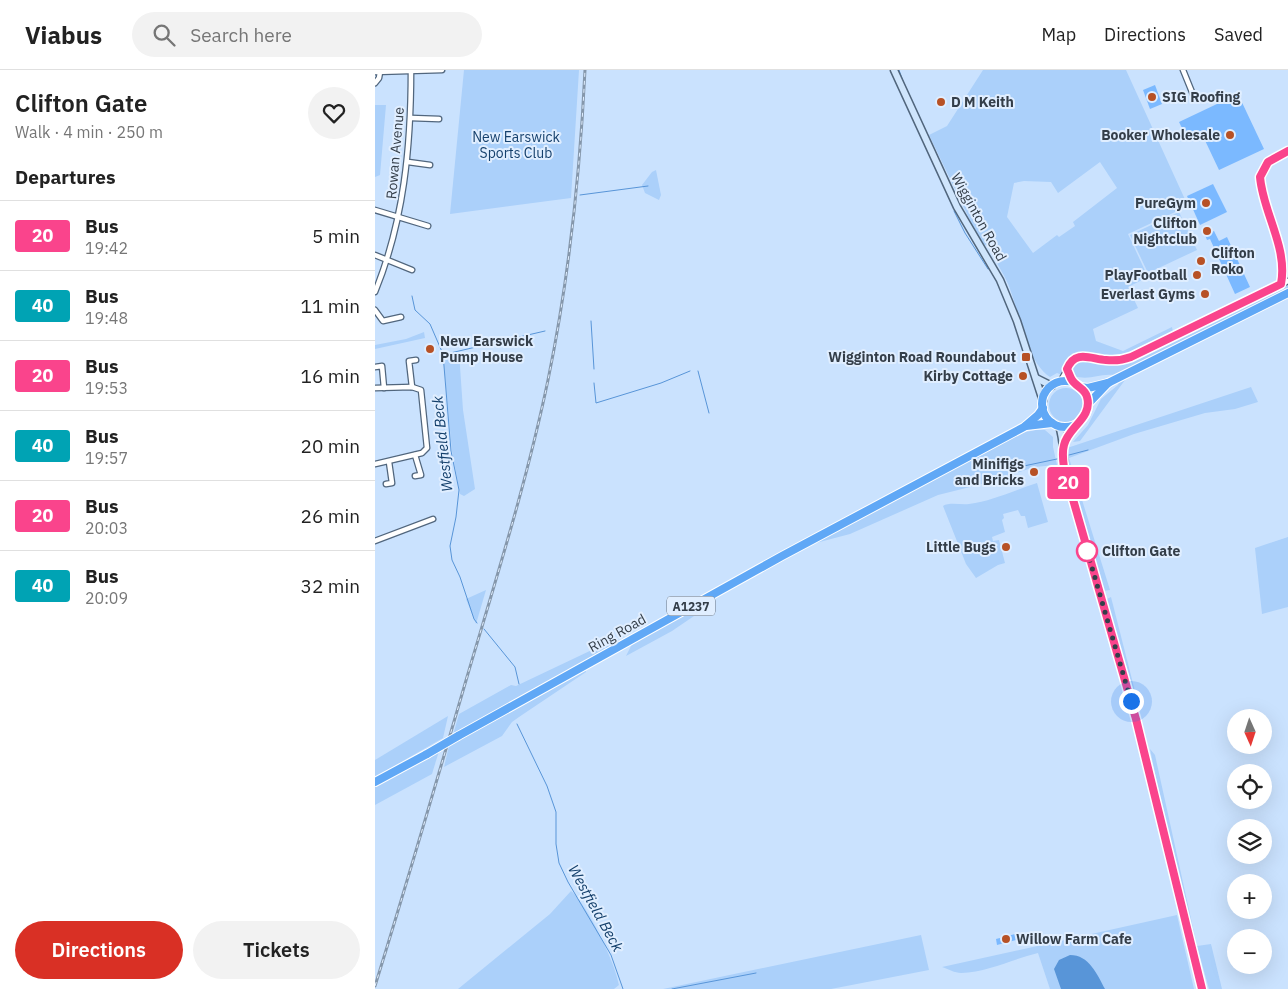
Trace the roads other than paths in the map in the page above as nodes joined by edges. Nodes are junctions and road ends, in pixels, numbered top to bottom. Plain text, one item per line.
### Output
1 (411, 70) edge
2 (894, 70) edge
3 (1183, 70) edge
4 (377, 72) edge
5 (442, 72) edge
6 (375, 83) edge
7 (1194, 96) dead end
8 (411, 118) junction
9 (439, 119) dead end
10 (1288, 151) edge
11 (408, 162) junction
12 (431, 165) dead end
13 (375, 210) edge
14 (399, 217) junction
15 (428, 226) dead end
16 (1281, 231) dead end
17 (375, 255) edge
18 (386, 259) junction
19 (1288, 260) edge
20 (1288, 266) edge
21 (412, 270) dead end
22 (1288, 281) edge
23 (1281, 284) junction
24 (375, 292) edge
25 (1288, 293) edge
26 (375, 310) edge
27 (401, 317) dead end
28 (416, 360) dead end
29 (403, 361) dead end
30 (409, 361) junction
31 (375, 367) edge
32 (1067, 369) junction
33 (1036, 378) junction
34 (1060, 382) junction
35 (1073, 382) junction
36 (1108, 383) junction
37 (413, 386) junction
38 (1052, 386) junction
39 (1080, 386) junction
40 (375, 388) edge
41 (384, 388) junction
42 (1043, 404) junction
43 (1088, 404) junction
44 (1055, 424) junction
45 (1075, 425) junction
46 (1024, 426) junction
47 (1064, 444) junction
48 (415, 455) junction
49 (389, 462) junction
50 (375, 464) edge
51 (427, 473) dead end
52 (421, 474) junction
53 (415, 476) dead end
54 (399, 482) dead end
55 (392, 483) junction
56 (386, 484) dead end
57 (433, 519) dead end
58 (375, 541) edge
59 (375, 782) edge
60 (1202, 989) edge

1 - 4 street
1 - 5 street
1 - 8 street, Rowan Avenue
2 - 33 main road, Wigginton Road
3 - 7 street
4 - 6 street
8 - 9 street
8 - 11 street, Rowan Avenue
10 - 16 street
11 - 12 street
11 - 14 street, Rowan Avenue
13 - 14 street
14 - 15 street
14 - 18 street, Rowan Avenue
17 - 18 street
18 - 21 street
18 - 24 street, Rowan Avenue
19 - 20 street
20 - 23 street
22 - 23 street
23 - 32 street
25 - 36 highway
26 - 27 street
28 - 30 street
29 - 30 street
30 - 37 street
31 - 41 street
32 - 34 street
32 - 35 street
33 - 38 main road
33 - 42 main road, Wigginton Road
34 - 35 highway
34 - 38 highway
35 - 39 highway
36 - 39 highway
36 - 43 highway
37 - 41 street
37 - 48 street
38 - 42 highway
39 - 43 highway
40 - 41 street
42 - 44 highway
42 - 46 highway, A1237
43 - 45 highway
44 - 45 highway
44 - 46 highway, A1237
44 - 47 main road
45 - 47 main road
46 - 59 highway, Ring Road / A1237, bridge
47 - 60 main road
48 - 49 street
48 - 52 street
49 - 50 street
49 - 55 street
51 - 52 street
52 - 53 street
54 - 55 street
55 - 56 street
57 - 58 street

